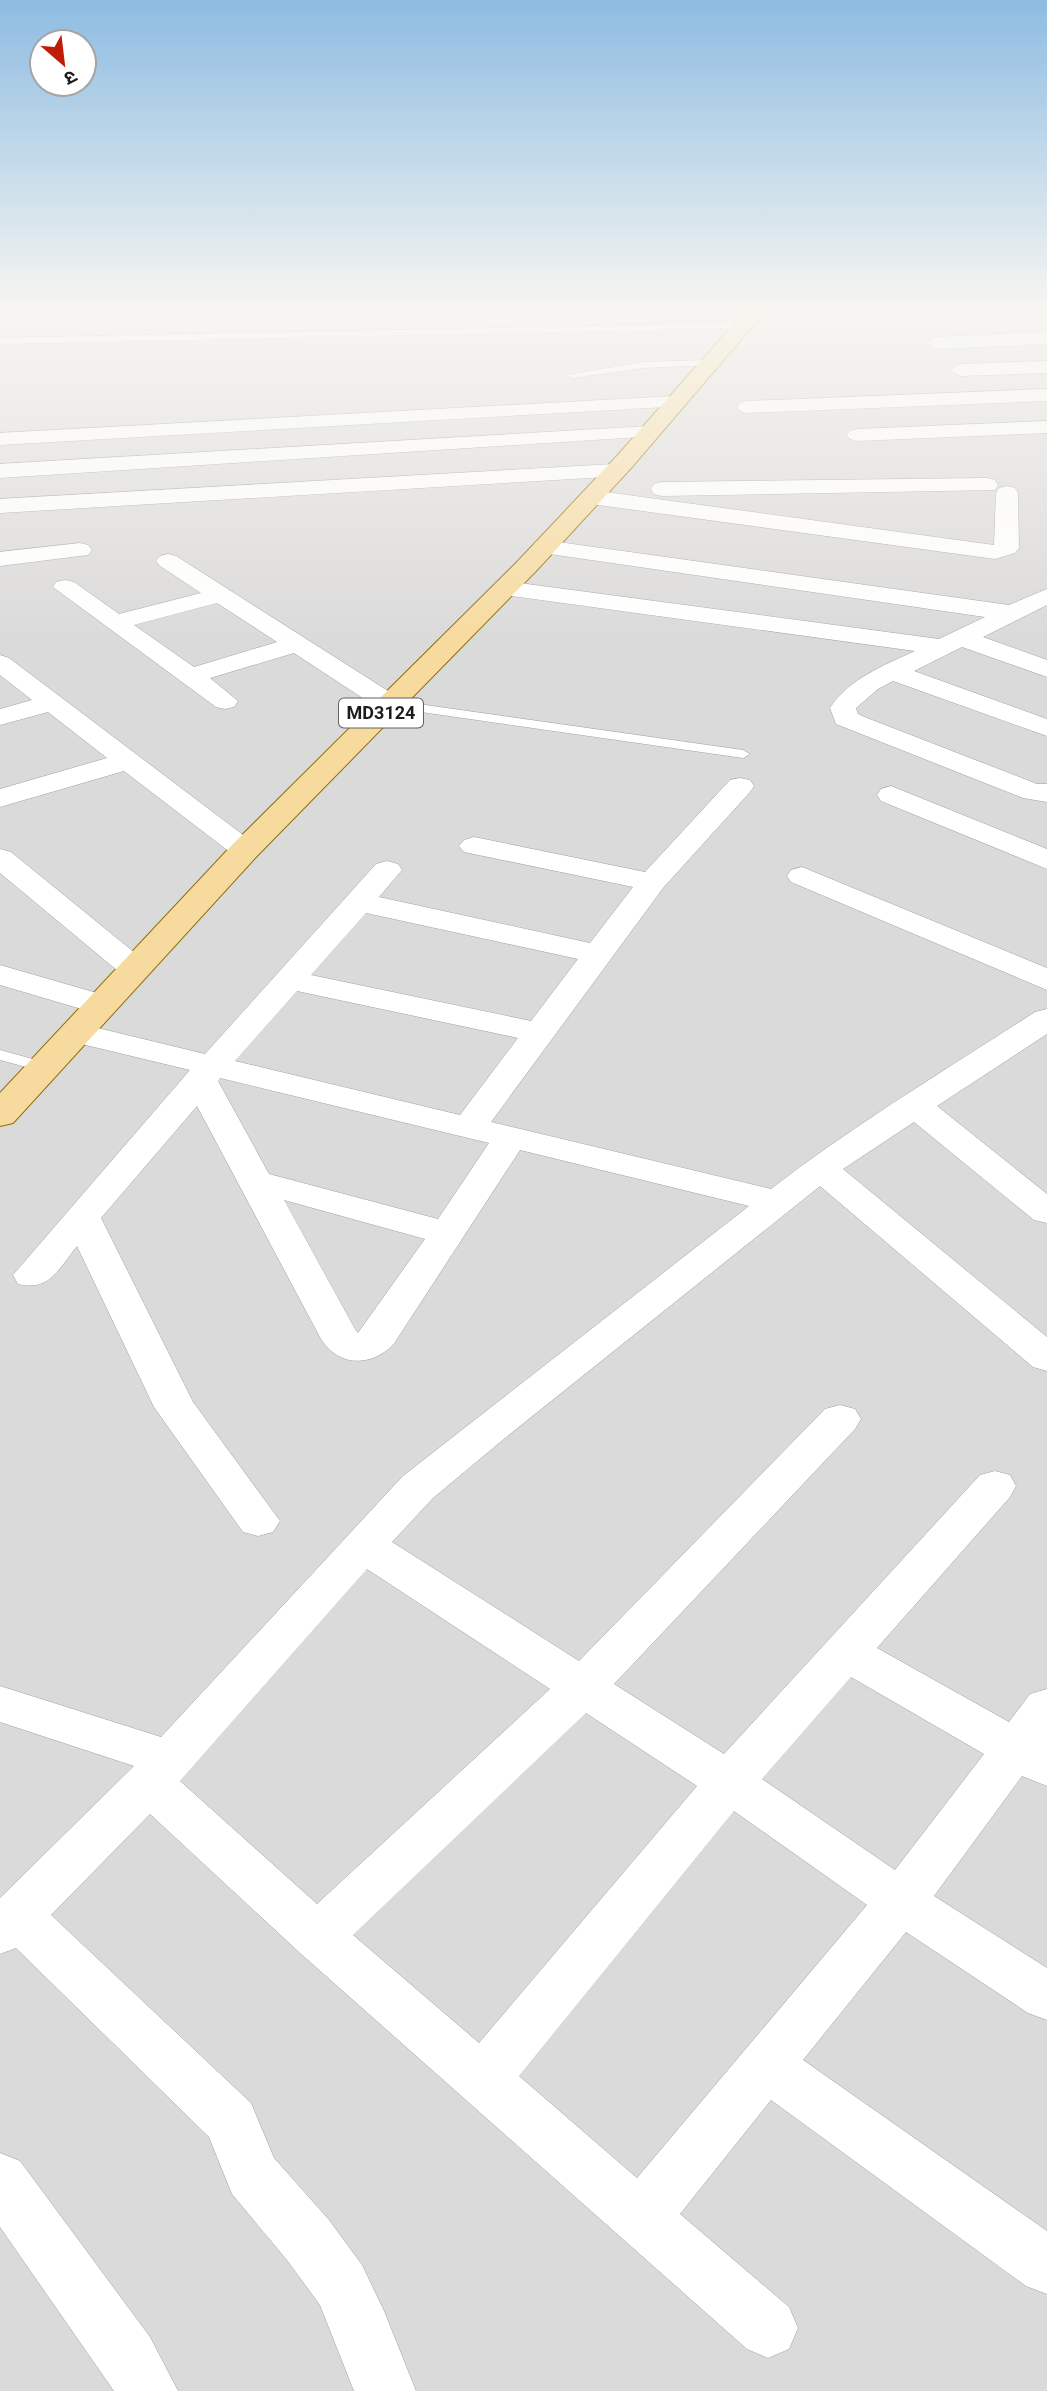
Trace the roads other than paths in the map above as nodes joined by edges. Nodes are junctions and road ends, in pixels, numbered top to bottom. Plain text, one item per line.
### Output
1 (348, 420) edge
2 (555, 420) edge
3 (660, 420) edge
4 (888, 420) edge
5 (191, 428) junction
6 (1047, 428) edge
7 (649, 432) junction
8 (900, 433) junction
9 (857, 435) dead end
10 (0, 439) edge
11 (537, 439) junction
12 (195, 460) junction
13 (0, 471) edge
14 (504, 477) junction
15 (601, 486) junction
16 (0, 506) edge
17 (544, 547) junction
18 (80, 550) dead end
19 (0, 559) edge
20 (168, 561) dead end
21 (65, 587) dead end
22 (505, 588) junction
23 (221, 595) junction
24 (1034, 607) edge
25 (115, 622) junction
26 (952, 643) junction
27 (298, 644) junction
28 (0, 663) edge
29 (1047, 669) edge
30 (892, 672) junction
31 (190, 676) junction
32 (225, 701) dead end
33 (52, 703) junction
34 (390, 704) junction
35 (0, 718) edge
36 (1047, 728) edge
37 (743, 754) dead end
38 (128, 761) junction
39 (740, 786) dead end
40 (1047, 793) edge
41 (891, 795) dead end
42 (0, 798) edge
43 (474, 846) dead end
44 (245, 850) junction
45 (0, 858) edge
46 (1047, 860) edge
47 (387, 870) dead end
48 (802, 876) dead end
49 (652, 882) junction
50 (359, 902) junction
51 (599, 954) junction
52 (135, 969) junction
53 (0, 975) edge
54 (290, 980) junction
55 (1047, 980) edge
56 (102, 1005) junction
57 (77, 1032) junction
58 (1041, 1032) edge
59 (539, 1033) junction
60 (0, 1055) edge
61 (45, 1067) junction
62 (207, 1073) junction
63 (914, 1105) junction
64 (0, 1115) edge
65 (469, 1127) junction
66 (511, 1137) junction
67 (820, 1168) junction
68 (255, 1181) junction
69 (780, 1202) junction
70 (1047, 1212) edge
71 (82, 1217) junction
72 (447, 1233) junction
73 (32, 1275) dead end
74 (1047, 1358) edge
75 (840, 1419) dead end
76 (995, 1486) dead end
77 (258, 1521) dead end
78 (363, 1545) junction
79 (846, 1652) junction
80 (584, 1686) junction
81 (0, 1704) edge
82 (1047, 1707) edge
83 (1031, 1758) edge
84 (160, 1771) junction
85 (729, 1782) junction
86 (901, 1901) junction
87 (9, 1924) edge
88 (317, 1936) junction
89 (1047, 1997) edge
90 (766, 2065) junction
91 (483, 2079) junction
92 (0, 2180) edge
93 (642, 2216) junction
94 (1047, 2266) edge
95 (768, 2328) dead end
96 (147, 2391) edge
97 (385, 2391) edge

1 - 5 street
2 - 11 street
3 - 7 main road, MD3124
4 - 8 street
5 - 10 street
5 - 12 street
6 - 8 street
7 - 11 street
7 - 15 main road, MD3124
8 - 9 street
11 - 12 street
11 - 14 street
12 - 13 street
14 - 15 street
14 - 16 street
15 - 15 street
15 - 17 main road, MD3124
17 - 22 main road, MD3124
17 - 24 street
18 - 19 street
20 - 23 street
21 - 25 street
22 - 26 street
22 - 34 main road, MD3124
23 - 25 street
23 - 27 street
24 - 26 street
25 - 31 street
26 - 29 street
26 - 30 street
27 - 31 street
27 - 34 street
28 - 33 street
30 - 36 street
30 - 40 street
31 - 32 street
33 - 35 street
33 - 38 street
34 - 37 lane
34 - 44 main road, MD3124
38 - 42 street
38 - 44 street
39 - 49 street
41 - 46 street
43 - 49 street
44 - 52 main road, MD3124
45 - 52 street
47 - 50 street
48 - 55 street
49 - 51 street
50 - 51 street
50 - 54 street
51 - 59 street
52 - 56 main road, MD3124
53 - 56 street
54 - 59 street
54 - 62 street
56 - 57 main road, MD3124
57 - 61 main road, MD3124
57 - 62 street
58 - 63 street
59 - 65 street
60 - 61 lane
61 - 64 main road, MD3124
62 - 65 street
62 - 68 street
62 - 71 street
63 - 67 street
63 - 70 street
65 - 66 street
66 - 69 street
66 - 72 street
67 - 69 street
67 - 74 street
68 - 72 street
68 - 72 street
69 - 78 street
71 - 73 street
71 - 77 street
75 - 80 street
76 - 79 street
78 - 80 street
78 - 84 street
79 - 83 street
79 - 85 street
80 - 85 street
80 - 88 street
81 - 84 street
82 - 83 street
83 - 86 street
84 - 87 street
84 - 88 street
85 - 86 street
85 - 91 street
86 - 89 street
86 - 90 street
87 - 97 street
88 - 91 street
90 - 93 street
90 - 94 street
91 - 93 street
92 - 96 street
93 - 95 street

